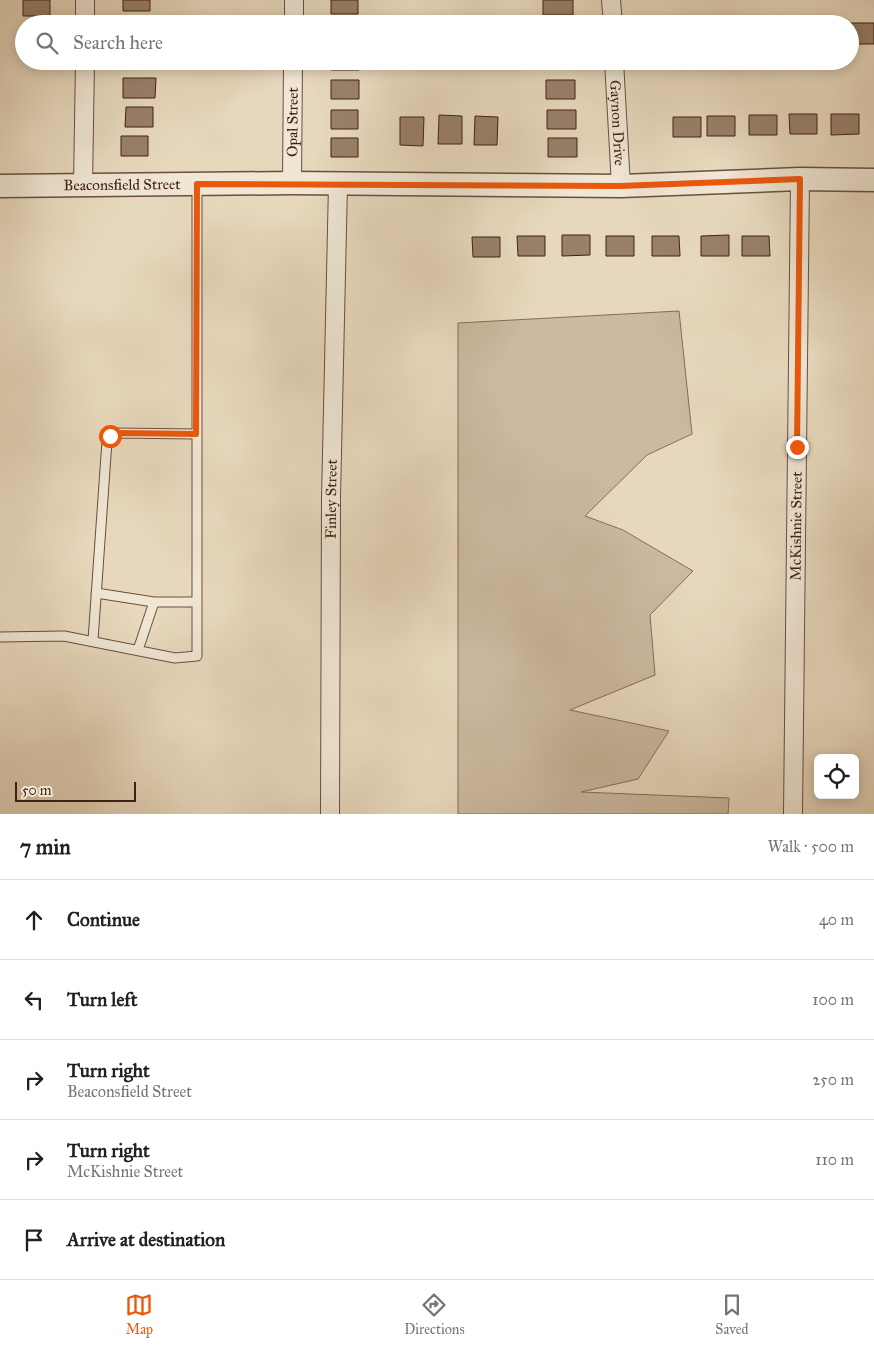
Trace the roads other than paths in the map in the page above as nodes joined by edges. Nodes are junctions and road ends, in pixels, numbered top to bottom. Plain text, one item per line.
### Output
1 (86, 0) edge
2 (294, 0) edge
3 (611, 0) edge
4 (85, 15) edge
5 (294, 15) edge
6 (612, 15) edge
7 (85, 70) edge
8 (293, 70) edge
9 (614, 70) edge
10 (800, 179) junction
11 (874, 180) edge
12 (292, 183) junction
13 (197, 184) junction
14 (338, 184) junction
15 (83, 185) junction
16 (0, 186) edge
17 (620, 186) junction
18 (196, 434) junction
19 (96, 593) junction
20 (154, 602) junction
21 (197, 602) junction
22 (0, 637) edge
23 (93, 640) junction
24 (138, 650) junction
25 (330, 814) edge
26 (793, 814) edge

1 - 4 street
2 - 5 street
3 - 6 street
7 - 15 street
8 - 12 street, Opal Street
9 - 17 street, Gaynon Drive
10 - 11 street, Beaconsfield Street
10 - 17 street, Beaconsfield Street
10 - 26 street, McKishnie Street
12 - 13 street, Beaconsfield Street
12 - 14 street, Beaconsfield Street
13 - 15 street, Beaconsfield Street
13 - 18 lane
14 - 17 street, Beaconsfield Street
14 - 25 street, Finley Street
15 - 16 street, Beaconsfield Street
18 - 19 lane
18 - 21 lane
19 - 20 lane
19 - 23 lane
20 - 21 lane
20 - 24 lane
21 - 24 lane
22 - 23 lane
23 - 24 lane

